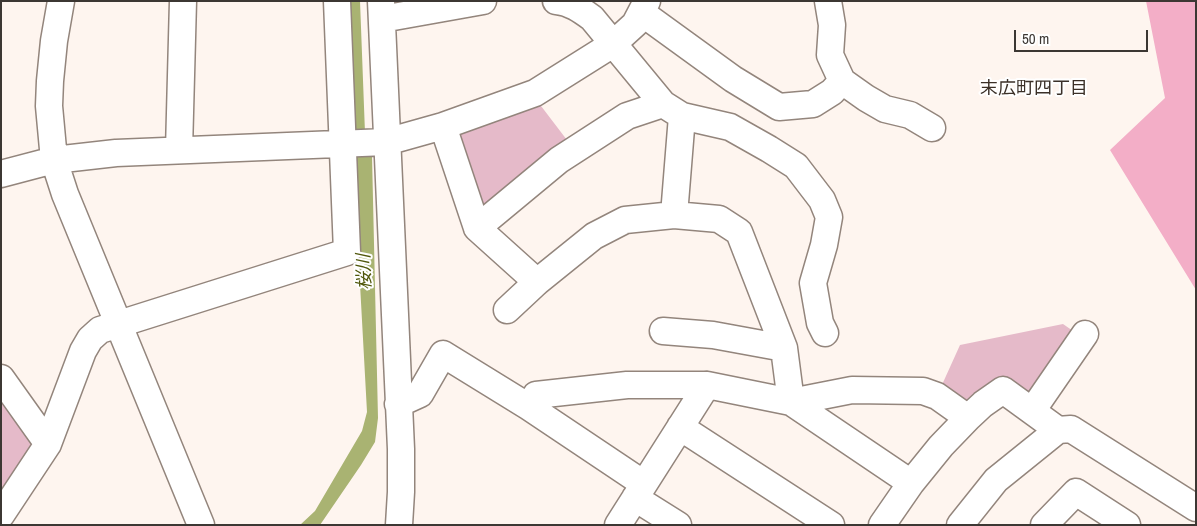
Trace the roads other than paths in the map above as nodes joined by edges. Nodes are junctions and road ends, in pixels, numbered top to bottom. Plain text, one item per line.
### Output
1 (61, 1) edge
2 (183, 1) edge
3 (338, 1) edge
4 (483, 1) edge
5 (556, 1) edge
6 (828, 1) edge
7 (644, 7) edge
8 (381, 10) edge
9 (613, 44) junction
10 (842, 82) junction
11 (673, 110) junction
12 (443, 126) junction
13 (932, 128) dead end
14 (381, 142) junction
15 (347, 144) junction
16 (179, 150) junction
17 (54, 160) junction
18 (1, 174) edge
19 (674, 215) junction
20 (477, 228) junction
21 (537, 282) junction
22 (507, 310) dead end
23 (120, 325) junction
24 (662, 331) dead end
25 (826, 333) dead end
26 (1085, 334) dead end
27 (784, 348) junction
28 (1, 378) edge
29 (707, 385) junction
30 (791, 402) junction
31 (398, 404) junction
32 (529, 407) junction
33 (1032, 411) junction
34 (968, 418) junction
35 (680, 427) junction
36 (1058, 430) junction
37 (48, 444) junction
38 (911, 483) junction
39 (640, 491) junction
40 (1196, 508) edge
41 (1, 515) edge
42 (201, 525) edge
43 (399, 525) edge
44 (618, 525) edge
45 (678, 525) edge
46 (831, 525) edge
47 (882, 525) edge
48 (960, 525) edge
49 (1044, 525) edge
50 (1127, 525) edge

1 - 17 street
2 - 16 street
3 - 15 street
4 - 8 street
5 - 9 street
6 - 10 street
7 - 9 street
7 - 10 street
8 - 14 street
9 - 11 street
9 - 12 street
10 - 13 street
11 - 19 street
11 - 20 street
11 - 25 street
12 - 14 street
12 - 20 street
14 - 15 street
14 - 31 street
15 - 16 street
15 - 23 street
16 - 17 street
17 - 18 street
17 - 23 street
19 - 21 street
19 - 27 street
20 - 21 street
21 - 22 street
23 - 37 street
23 - 42 street
24 - 27 street
26 - 33 street
27 - 30 street
28 - 37 street
29 - 30 street
29 - 32 street
29 - 35 street
30 - 34 street
30 - 38 street
31 - 32 street
31 - 43 street
32 - 39 street
33 - 34 street
33 - 36 street
34 - 38 street
35 - 39 street
35 - 46 street
36 - 40 street
36 - 48 street
37 - 41 street
38 - 47 street
39 - 44 street
39 - 45 street
49 - 50 street

